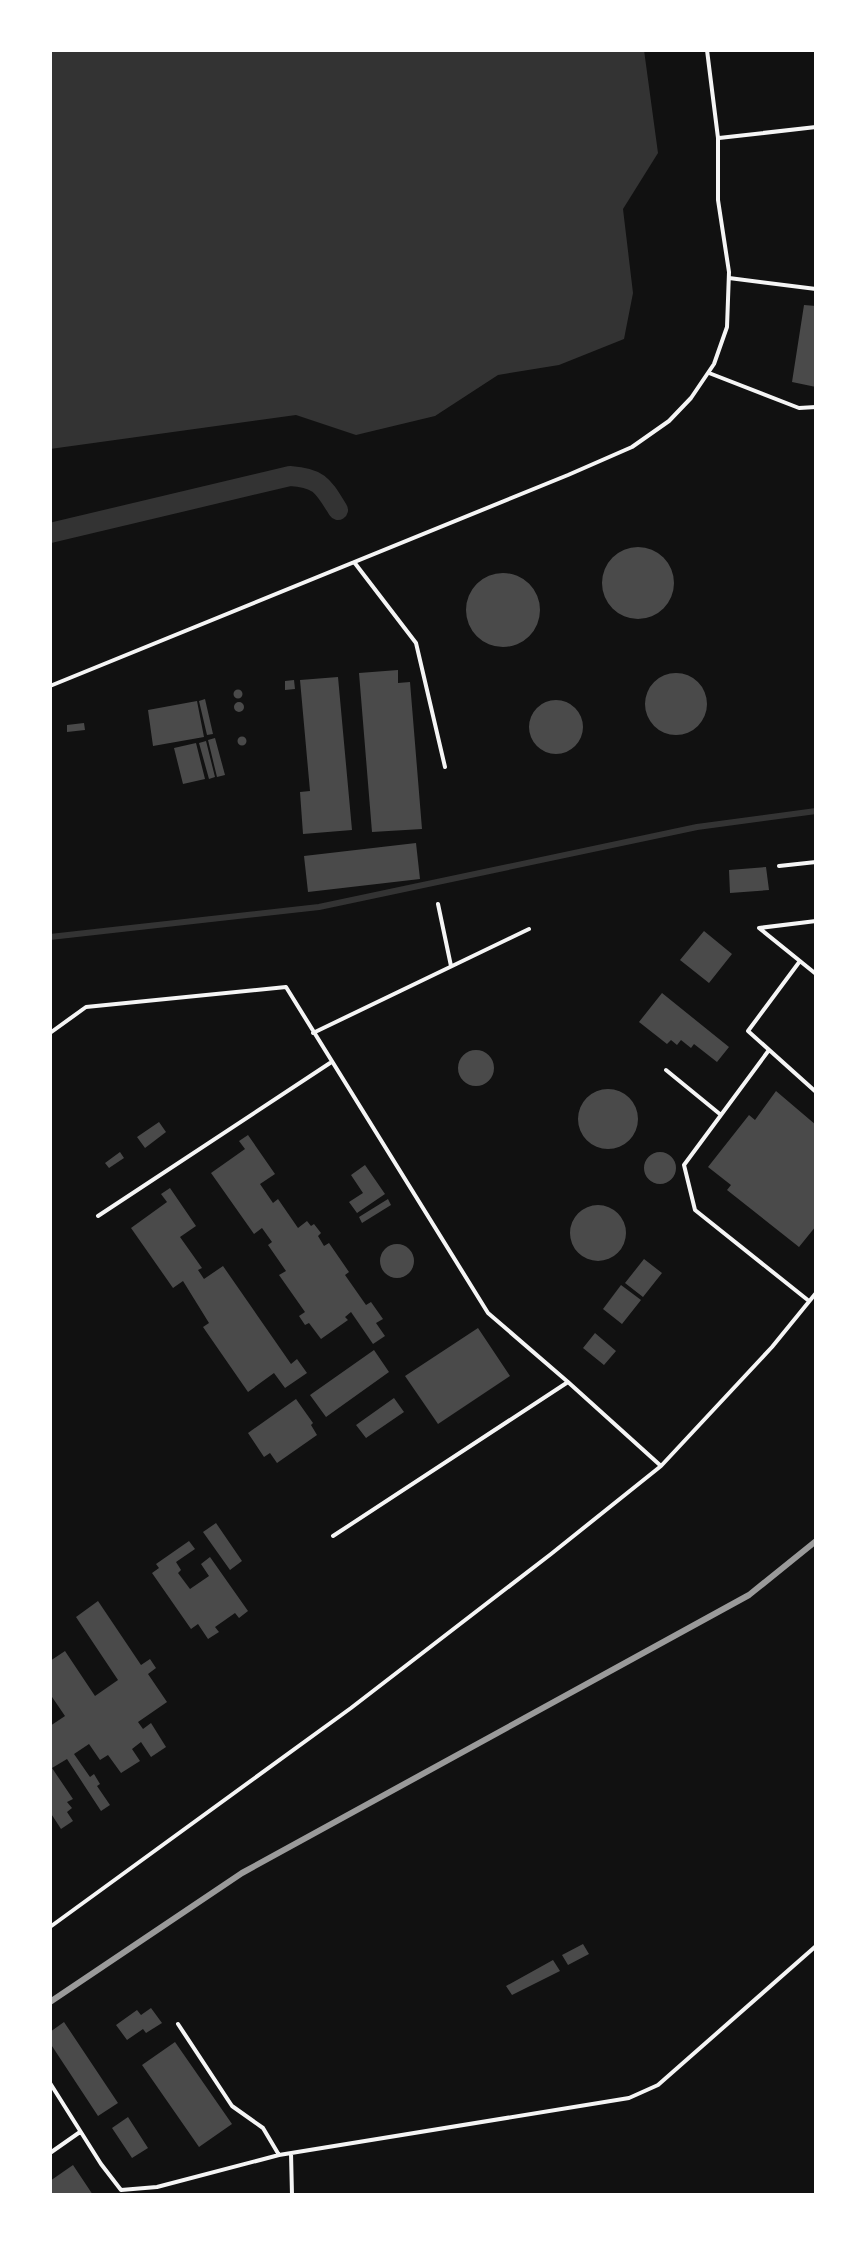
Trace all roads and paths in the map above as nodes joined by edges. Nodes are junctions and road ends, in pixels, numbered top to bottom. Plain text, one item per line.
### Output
1 (707, 50) edge
2 (816, 127) edge
3 (718, 138) junction
4 (729, 278) junction
5 (816, 289) edge
6 (708, 373) junction
7 (816, 407) edge
8 (354, 562) junction
9 (50, 686) edge
10 (445, 767) dead end
11 (816, 862) edge
12 (779, 866) dead end
13 (438, 904) dead end
14 (816, 921) edge
15 (529, 929) dead end
16 (800, 961) junction
17 (451, 966) junction
18 (816, 974) edge
19 (50, 1033) edge
20 (313, 1033) junction
21 (769, 1050) junction
22 (330, 1063) junction
23 (666, 1070) dead end
24 (816, 1092) edge
25 (721, 1115) junction
26 (98, 1216) dead end
27 (816, 1293) edge
28 (809, 1301) junction
29 (568, 1382) junction
30 (661, 1466) junction
31 (333, 1536) dead end
32 (50, 1927) edge
33 (816, 1946) edge
34 (178, 2024) dead end
35 (50, 2083) edge
36 (80, 2132) junction
37 (50, 2153) edge
38 (291, 2153) junction
39 (279, 2155) junction
40 (120, 2192) edge
41 (292, 2195) edge

1 - 3 lane
2 - 3 lane
3 - 4 lane
4 - 5 lane
4 - 6 lane
6 - 7 lane
6 - 8 lane
8 - 9 lane
8 - 10 lane
11 - 12 lane
13 - 17 lane
14 - 16 lane
15 - 17 lane
16 - 18 lane
16 - 21 lane
17 - 20 lane
19 - 20 lane
20 - 22 lane
21 - 24 lane
21 - 25 lane
22 - 26 lane
22 - 29 lane
23 - 25 lane
25 - 28 lane
27 - 28 lane
28 - 30 lane
29 - 30 lane
29 - 31 lane
30 - 32 lane
33 - 38 lane
34 - 39 lane
35 - 36 lane
36 - 37 lane
36 - 40 lane
38 - 39 lane
38 - 41 lane
39 - 40 lane

